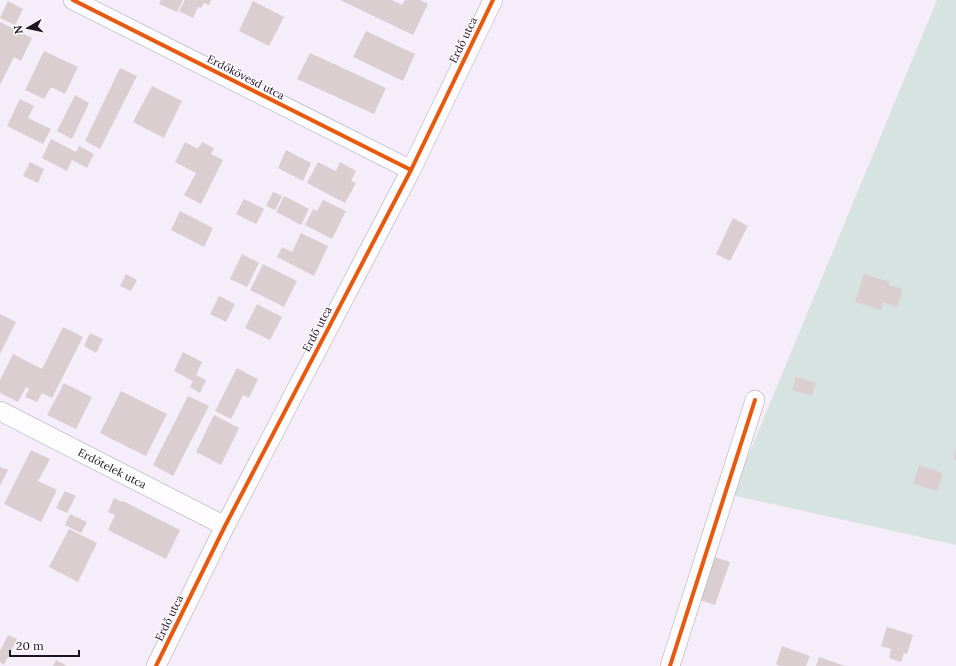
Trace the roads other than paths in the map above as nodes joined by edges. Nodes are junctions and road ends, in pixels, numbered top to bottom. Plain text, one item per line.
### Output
1 (73, 0) edge
2 (493, 0) edge
3 (410, 170) junction
4 (755, 400) dead end
5 (0, 411) edge
6 (225, 526) junction
7 (156, 666) edge
8 (670, 666) edge

1 - 3 street, Erdőkövesd utca
2 - 3 street, Erdő utca
3 - 6 street, Erdő utca
4 - 8 street
5 - 6 street, Erdőtelek utca
6 - 7 street, Erdő utca

